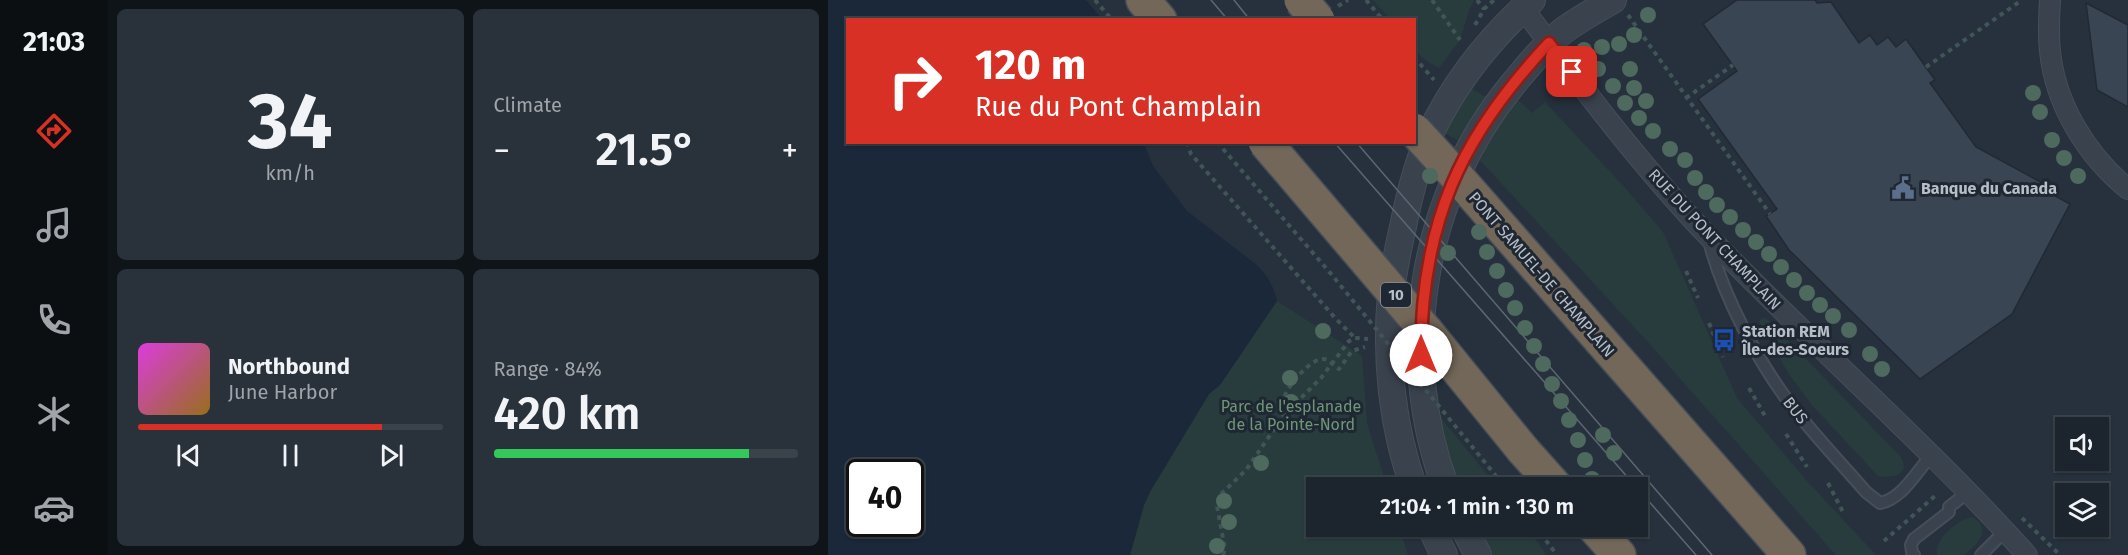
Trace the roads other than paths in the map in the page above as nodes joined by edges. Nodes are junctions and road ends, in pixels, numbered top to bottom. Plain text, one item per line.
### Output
1 (1143, 0) edge
2 (1301, 0) edge
3 (2050, 0) edge
4 (1524, 3) edge
5 (1621, 7) edge
6 (1158, 18) edge
7 (1316, 18) edge
8 (1549, 43) junction
9 (1416, 132) edge
10 (1267, 144) edge
11 (2128, 189) edge
12 (1708, 235) junction
13 (1523, 450) junction
14 (1931, 456) junction
15 (1411, 477) edge
16 (1443, 477) edge
17 (1542, 477) edge
18 (1547, 477) edge
19 (1967, 493) junction
20 (2005, 531) junction
21 (1435, 537) edge
22 (1469, 537) edge
23 (1585, 537) edge
24 (1603, 537) edge
25 (1444, 555) edge
26 (1478, 555) edge
27 (1597, 555) edge
28 (1619, 555) edge
29 (1789, 555) edge
30 (1914, 555) edge
31 (1981, 555) edge
32 (2027, 555) edge

1 - 6 highway
2 - 7 highway, bridge
3 - 11 street
4 - 8 street, RUE DU PONT CHAMPLAIN
4 - 15 street
5 - 8 street
8 - 12 street, RUE DU PONT CHAMPLAIN
8 - 16 street
9 - 29 highway, PONT SAMUEL-DE CHAMPLAIN, bridge
10 - 13 highway, 10, bridge
12 - 14 street, RUE DU PONT CHAMPLAIN
12 - 14 lane, BUS
13 - 17 highway, 10
13 - 18 highway
14 - 19 street, RUE DU PONT CHAMPLAIN
19 - 20 street, RUE DU PONT CHAMPLAIN
19 - 30 lane
20 - 31 lane
20 - 32 street, RUE DU PONT CHAMPLAIN
21 - 25 street
22 - 26 street
23 - 27 highway
24 - 28 highway

